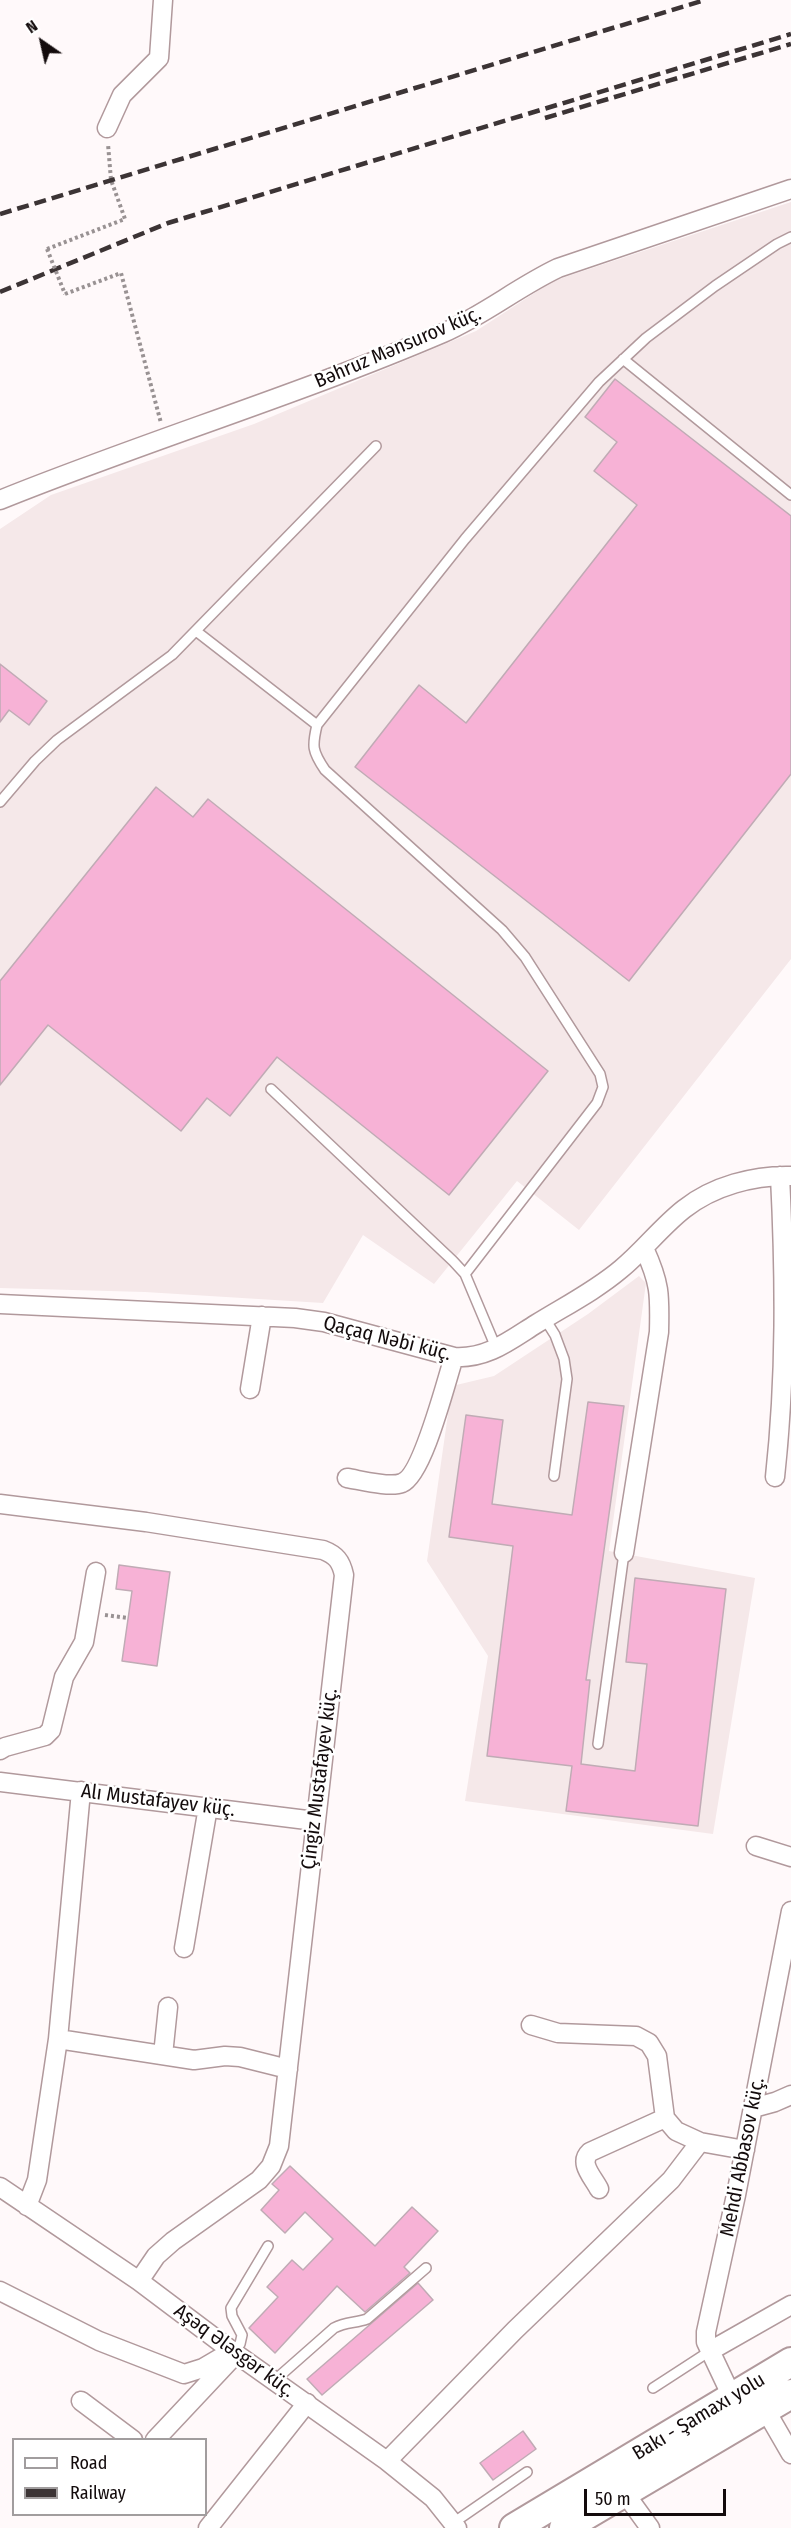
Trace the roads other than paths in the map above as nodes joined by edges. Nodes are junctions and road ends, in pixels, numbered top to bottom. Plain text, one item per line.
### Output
1 (163, 0) edge
2 (107, 128) road end
3 (791, 189) edge
4 (791, 237) edge
5 (623, 359) junction
6 (376, 446) dead end
7 (791, 495) edge
8 (0, 500) edge
9 (196, 631) junction
10 (317, 725) junction
11 (0, 802) edge
12 (271, 1089) dead end
13 (785, 1176) edge
14 (644, 1248) junction
15 (465, 1274) junction
16 (0, 1304) edge
17 (262, 1316) junction
18 (545, 1319) junction
19 (497, 1350) junction
20 (454, 1357) junction
21 (249, 1389) dead end
22 (554, 1476) dead end
23 (775, 1477) dead end
24 (347, 1478) dead end
25 (0, 1504) edge
26 (624, 1553) joint
27 (96, 1572) dead end
28 (598, 1744) dead end
29 (0, 1750) edge
30 (0, 1782) edge
31 (81, 1791) junction
32 (208, 1807) junction
33 (315, 1821) junction
34 (756, 1846) dead end
35 (791, 1857) edge
36 (791, 1911) edge
37 (184, 1948) dead end
38 (168, 2007) dead end
39 (531, 2025) dead end
40 (58, 2039) junction
41 (163, 2055) junction
42 (288, 2069) junction
43 (791, 2095) edge
44 (753, 2108) junction
45 (665, 2118) junction
46 (700, 2142) junction
47 (745, 2150) junction
48 (0, 2187) edge
49 (599, 2189) dead end
50 (27, 2206) junction
51 (268, 2246) dead end
52 (426, 2268) dead end
53 (139, 2281) junction
54 (0, 2291) edge
55 (791, 2305) edge
56 (710, 2351) junction
57 (234, 2353) junction
58 (791, 2362) edge
59 (274, 2380) junction
60 (653, 2388) dead end
61 (791, 2394) edge
62 (732, 2397) junction
63 (81, 2401) dead end
64 (307, 2403) junction
65 (765, 2409) junction
66 (132, 2438) edge
67 (156, 2438) edge
68 (791, 2454) edge
69 (387, 2461) junction
70 (527, 2472) dead end
71 (624, 2492) junction
72 (455, 2525) edge
73 (208, 2528) edge
74 (514, 2528) edge
75 (564, 2528) edge
76 (650, 2528) edge

1 - 2 street
3 - 8 street, Bəhruz Mənsurov küç.
4 - 5 lane
5 - 7 lane
5 - 10 lane
6 - 9 lane
9 - 10 lane
9 - 11 lane
10 - 15 lane
12 - 15 lane
13 - 14 street, Qaçaq Nəbi küç.
13 - 23 street
14 - 18 street, Qaçaq Nəbi küç.
14 - 26 street
15 - 19 lane
16 - 17 street, Qaçaq Nəbi küç.
17 - 20 street, Qaçaq Nəbi küç.
17 - 21 street
18 - 19 street, Qaçaq Nəbi küç.
18 - 22 lane
19 - 20 street, Qaçaq Nəbi küç.
20 - 24 street
25 - 33 street, Çingiz Mustafayev küç.
26 - 28 lane
27 - 29 street
30 - 31 street, Alı Mustafayev küç.
31 - 32 street, Alı Mustafayev küç.
31 - 40 street
32 - 33 street, Alı Mustafayev küç.
32 - 37 street
33 - 42 street, Çingiz Mustafayev küç.
34 - 35 street
36 - 44 street, Mehdi Abbasov küç.
38 - 41 street
39 - 45 street
40 - 41 street
40 - 50 street
41 - 42 street
42 - 53 street, Çingiz Mustafayev küç.
43 - 44 street
44 - 47 street, Mehdi Abbasov küç.
45 - 46 street
45 - 49 street
46 - 47 street
46 - 69 street
47 - 56 street, Mehdi Abbasov küç.
48 - 50 street, Aşəq Ələsgər küç.
50 - 53 street, Aşəq Ələsgər küç.
51 - 57 lane
52 - 59 lane
53 - 57 street, Aşəq Ələsgər küç.
54 - 57 street
55 - 56 street
56 - 60 lane
56 - 62 street, Mehdi Abbasov küç.
57 - 59 street, Aşəq Ələsgər küç.
57 - 67 street
58 - 62 highway, Bakı - Şamaxı yolu
59 - 64 street, Aşəq Ələsgər küç.
61 - 65 highway, Bakı - Şamaxı yolu
62 - 74 highway, Bakı - Şamaxı yolu
63 - 66 street
64 - 69 street, Aşəq Ələsgər küç.
64 - 73 street
65 - 68 street
65 - 71 highway, Bakı - Şamaxı yolu
69 - 72 street, Aşəq Ələsgər küç.
70 - 72 lane
71 - 75 highway, Bakı - Şamaxı yolu
71 - 76 street

